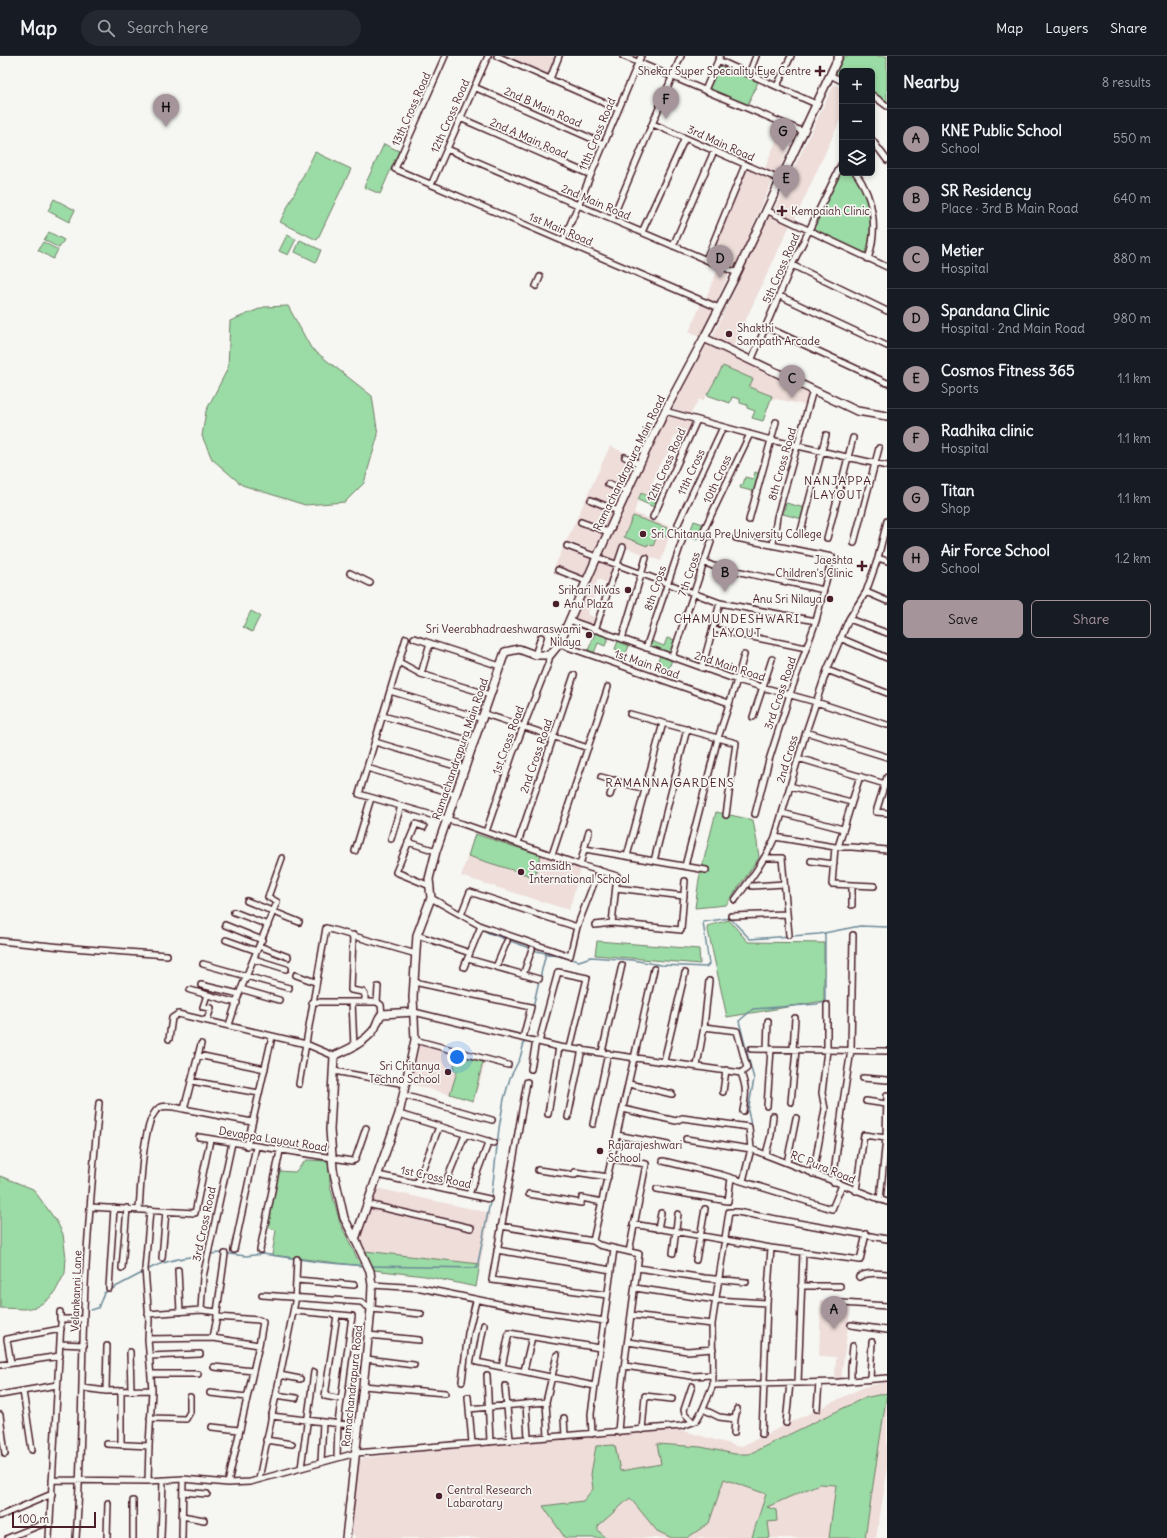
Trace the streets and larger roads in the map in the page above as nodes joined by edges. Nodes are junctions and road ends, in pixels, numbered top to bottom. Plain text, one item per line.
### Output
1 (445, 56) edge
2 (488, 56) edge
3 (497, 56) edge
4 (559, 56) edge
5 (623, 56) edge
6 (641, 56) edge
7 (681, 56) edge
8 (756, 56) edge
9 (791, 56) edge
10 (839, 56) edge
11 (719, 58) edge
12 (638, 62) junction
13 (749, 74) junction
14 (830, 75) junction
15 (672, 77) junction
16 (550, 79) junction
17 (839, 80) edge
18 (777, 86) junction
19 (474, 88) junction
20 (705, 90) junction
21 (875, 98) edge
22 (816, 104) junction
23 (887, 106) edge
24 (618, 109) junction
25 (460, 118) junction
26 (653, 124) junction
27 (804, 132) junction
28 (685, 138) junction
29 (604, 144) junction
30 (875, 144) edge
31 (447, 148) junction
32 (714, 151) junction
33 (887, 160) edge
34 (746, 165) junction
35 (395, 169) joint
36 (839, 169) edge
37 (591, 175) junction
38 (858, 176) edge
39 (781, 180) junction
40 (431, 184) junction
41 (578, 205) junction
42 (766, 210) junction
43 (612, 219) junction
44 (808, 231) junction
45 (642, 232) junction
46 (563, 241) junction
47 (673, 246) junction
48 (868, 259) junction
49 (706, 260) junction
50 (792, 265) junction
51 (887, 267) edge
52 (737, 273) junction
53 (540, 277) dead end
54 (536, 286) dead end
55 (780, 296) junction
56 (719, 308) junction
57 (887, 311) edge
58 (766, 327) junction
59 (704, 338) junction
60 (887, 346) edge
61 (751, 361) junction
62 (887, 383) edge
63 (813, 390) junction
64 (665, 411) junction
65 (887, 416) edge
66 (698, 420) junction
67 (776, 422) dead end
68 (723, 427) junction
69 (750, 434) junction
70 (826, 435) dead end
71 (853, 438) dead end
72 (771, 440) junction
73 (797, 445) junction
74 (879, 448) dead end
75 (823, 450) junction
76 (848, 456) junction
77 (625, 458) dead end
78 (875, 463) junction
79 (640, 464) junction
80 (887, 466) edge
81 (608, 484) dead end
82 (627, 492) junction
83 (591, 500) dead end
84 (618, 511) junction
85 (653, 517) dead end
86 (749, 520) dead end
87 (887, 521) edge
88 (581, 522) dead end
89 (678, 524) dead end
90 (801, 531) dead end
91 (608, 532) junction
92 (702, 534) dead end
93 (684, 535) dead end
94 (885, 535) edge
95 (736, 538) dead end
96 (827, 538) dead end
97 (711, 542) dead end
98 (854, 543) dead end
99 (773, 544) junction
100 (567, 546) dead end
101 (623, 547) dead end
102 (597, 557) junction
103 (646, 558) dead end
104 (878, 558) junction
105 (887, 561) edge
106 (704, 562) junction
107 (617, 564) junction
108 (558, 570) dead end
109 (350, 573) dead end
110 (642, 574) junction
111 (586, 581) junction
112 (370, 583) dead end
113 (667, 583) junction
114 (824, 590) junction
115 (866, 592) junction
116 (693, 593) junction
117 (887, 600) edge
118 (720, 603) junction
119 (849, 619) junction
120 (569, 620) junction
121 (816, 621) junction
122 (713, 629) junction
123 (595, 630) junction
124 (887, 633) edge
125 (541, 637) dead end
126 (406, 638) dead end
127 (414, 638) dead end
128 (840, 638) junction
129 (622, 639) junction
130 (430, 643) junction
131 (559, 644) junction
132 (646, 648) junction
133 (806, 648) junction
134 (744, 654) dead end
135 (534, 655) junction
136 (550, 655) junction
137 (672, 657) junction
138 (887, 658) edge
139 (772, 659) dead end
140 (399, 662) junction
141 (500, 666) junction
142 (702, 668) junction
143 (827, 670) junction
144 (421, 674) junction
145 (574, 675) dead end
146 (737, 680) junction
147 (608, 687) dead end
148 (763, 687) junction
149 (390, 691) junction
150 (790, 694) junction
151 (887, 694) edge
152 (490, 695) junction
153 (816, 702) junction
154 (729, 703) junction
155 (630, 714) dead end
156 (383, 716) junction
157 (484, 717) junction
158 (753, 717) dead end
159 (663, 723) junction
160 (887, 725) edge
161 (523, 727) junction
162 (688, 730) junction
163 (806, 732) junction
164 (553, 736) junction
165 (718, 738) junction
166 (375, 742) junction
167 (475, 742) junction
168 (588, 748) junction
169 (887, 757) edge
170 (798, 758) junction
171 (367, 768) junction
172 (464, 769) junction
173 (860, 776) junction
174 (602, 777) dead end
175 (887, 777) edge
176 (615, 780) junction
177 (885, 784) junction
178 (790, 786) junction
179 (645, 788) junction
180 (455, 794) junction
181 (610, 795) dead end
182 (371, 798) junction
183 (851, 802) junction
184 (401, 806) junction
185 (782, 813) junction
186 (887, 813) edge
187 (755, 814) dead end
188 (726, 815) dead end
189 (447, 820) junction
190 (424, 827) dead end
191 (843, 829) junction
192 (589, 831) dead end
193 (486, 832) junction
194 (775, 837) junction
195 (392, 839) dead end
196 (408, 842) junction
197 (518, 843) junction
198 (837, 847) junction
199 (585, 849) junction
200 (887, 850) edge
201 (355, 851) dead end
202 (436, 851) junction
203 (552, 855) junction
204 (627, 856) junction
205 (282, 858) dead end
206 (764, 858) junction
207 (654, 861) junction
208 (812, 861) dead end
209 (580, 864) junction
210 (834, 864) junction
211 (684, 866) junction
212 (599, 870) junction
213 (706, 870) dead end
214 (685, 881) dead end
215 (784, 884) junction
216 (852, 885) junction
217 (430, 886) junction
218 (752, 886) dead end
219 (874, 886) dead end
220 (616, 888) junction
221 (684, 896) junction
222 (431, 898) junction
223 (736, 900) dead end
224 (247, 901) dead end
225 (852, 905) dead end
226 (273, 911) junction
227 (234, 912) dead end
228 (787, 914) junction
229 (460, 915) junction
230 (731, 916) dead end
231 (299, 922) dead end
232 (612, 923) junction
233 (595, 925) dead end
234 (225, 926) dead end
235 (268, 926) junction
236 (481, 926) junction
237 (577, 927) junction
238 (789, 934) dead end
239 (352, 935) junction
240 (417, 935) junction
241 (853, 935) dead end
242 (226, 940) dead end
243 (262, 940) junction
244 (0, 941) edge
245 (507, 941) dead end
246 (258, 949) junction
247 (532, 949) dead end
248 (416, 954) junction
249 (167, 955) dead end
250 (469, 956) junction
251 (288, 957) dead end
252 (254, 959) junction
253 (203, 964) dead end
254 (622, 965) dead end
255 (464, 966) dead end
256 (496, 967) junction
257 (286, 969) dead end
258 (654, 969) dead end
259 (685, 973) dead end
260 (247, 975) junction
261 (296, 975) dead end
262 (523, 975) junction
263 (539, 979) dead end
264 (709, 981) dead end
265 (315, 982) junction
266 (414, 982) junction
267 (201, 984) dead end
268 (378, 987) dead end
269 (289, 988) dead end
270 (190, 990) dead end
271 (240, 992) junction
272 (206, 995) junction
273 (280, 1000) dead end
274 (312, 1002) junction
275 (352, 1002) junction
276 (366, 1002) junction
277 (378, 1002) junction
278 (237, 1003) junction
279 (827, 1005) dead end
280 (414, 1012) junction
281 (382, 1014) junction
282 (794, 1018) dead end
283 (207, 1020) junction
284 (768, 1021) dead end
285 (229, 1026) junction
286 (704, 1027) junction
287 (272, 1037) junction
288 (523, 1038) junction
289 (169, 1039) dead end
290 (415, 1040) junction
291 (538, 1042) junction
292 (201, 1044) dead end
293 (306, 1044) junction
294 (354, 1047) junction
295 (559, 1047) junction
296 (570, 1048) junction
297 (751, 1049) dead end
298 (769, 1049) junction
299 (582, 1050) junction
300 (794, 1050) junction
301 (827, 1050) junction
302 (851, 1050) junction
303 (887, 1051) edge
304 (602, 1052) junction
305 (608, 1053) junction
306 (198, 1055) junction
307 (334, 1056) junction
308 (635, 1057) junction
309 (664, 1061) junction
310 (508, 1065) dead end
311 (697, 1066) junction
312 (265, 1069) junction
313 (531, 1069) dead end
314 (726, 1070) junction
315 (334, 1071) junction
316 (741, 1073) junction
317 (863, 1078) dead end
318 (887, 1080) edge
319 (191, 1081) junction
320 (527, 1082) dead end
321 (299, 1084) dead end
322 (405, 1084) junction
323 (629, 1084) junction
324 (723, 1092) dead end
325 (259, 1093) junction
326 (672, 1094) dead end
327 (403, 1095) junction
328 (887, 1095) edge
329 (791, 1102) dead end
330 (866, 1102) dead end
331 (99, 1103) dead end
332 (886, 1104) edge
333 (767, 1106) dead end
334 (184, 1109) junction
335 (623, 1109) junction
336 (744, 1111) dead end
337 (399, 1114) junction
338 (548, 1114) dead end
339 (773, 1116) dead end
340 (568, 1117) dead end
341 (796, 1118) dead end
342 (492, 1120) dead end
343 (252, 1122) junction
344 (593, 1124) dead end
345 (439, 1127) junction
346 (366, 1128) dead end
347 (464, 1135) junction
348 (617, 1135) junction
349 (198, 1138) dead end
350 (886, 1138) edge
351 (686, 1139) dead end
352 (210, 1140) junction
353 (232, 1143) junction
354 (668, 1144) dead end
355 (247, 1146) junction
356 (256, 1147) junction
357 (751, 1149) junction
358 (280, 1151) junction
359 (766, 1154) junction
360 (332, 1158) junction
361 (612, 1159) junction
362 (663, 1161) dead end
363 (787, 1163) junction
364 (538, 1170) dead end
365 (813, 1174) junction
366 (378, 1175) junction
367 (608, 1177) junction
368 (731, 1178) junction
369 (743, 1182) junction
370 (833, 1182) junction
371 (417, 1183) junction
372 (842, 1185) junction
373 (443, 1189) junction
374 (657, 1189) dead end
375 (856, 1191) junction
376 (469, 1194) junction
377 (529, 1194) dead end
378 (489, 1199) dead end
379 (880, 1200) junction
380 (602, 1202) junction
381 (887, 1202) edge
382 (367, 1204) junction
383 (90, 1207) junction
384 (114, 1208) junction
385 (127, 1208) junction
386 (139, 1209) junction
387 (705, 1209) dead end
388 (150, 1210) junction
389 (166, 1211) junction
390 (661, 1213) dead end
391 (678, 1214) dead end
392 (633, 1224) junction
393 (501, 1226) junction
394 (471, 1228) dead end
395 (658, 1229) junction
396 (676, 1232) junction
397 (866, 1234) junction
398 (700, 1236) junction
399 (355, 1238) junction
400 (887, 1239) edge
401 (725, 1240) junction
402 (594, 1241) junction
403 (771, 1248) junction
404 (614, 1249) junction
405 (234, 1250) dead end
406 (260, 1250) dead end
407 (497, 1250) junction
408 (629, 1252) junction
409 (803, 1252) junction
410 (225, 1254) dead end
411 (673, 1254) dead end
412 (162, 1258) dead end
413 (297, 1259) dead end
414 (696, 1260) dead end
415 (122, 1268) dead end
416 (638, 1268) junction
417 (178, 1270) dead end
418 (611, 1270) junction
419 (887, 1274) edge
420 (859, 1277) dead end
421 (297, 1280) junction
422 (719, 1280) junction
423 (746, 1282) dead end
424 (354, 1285) dead end
425 (372, 1285) junction
426 (802, 1286) junction
427 (840, 1286) dead end
428 (109, 1288) dead end
429 (635, 1288) junction
430 (262, 1295) dead end
431 (607, 1295) junction
432 (296, 1297) junction
433 (716, 1300) junction
434 (476, 1301) junction
435 (842, 1303) dead end
436 (767, 1304) junction
437 (887, 1306) edge
438 (371, 1309) junction
439 (201, 1310) junction
440 (294, 1311) junction
441 (60, 1312) dead end
442 (180, 1312) junction
443 (148, 1314) junction
444 (420, 1314) dead end
445 (217, 1315) junction
446 (337, 1315) junction
447 (631, 1315) junction
448 (84, 1319) junction
449 (605, 1321) junction
450 (61, 1323) dead end
451 (712, 1324) junction
452 (484, 1325) dead end
453 (851, 1325) dead end
454 (61, 1329) junction
455 (887, 1330) edge
456 (368, 1335) junction
457 (532, 1337) junction
458 (213, 1338) junction
459 (148, 1339) junction
460 (419, 1340) dead end
461 (628, 1342) junction
462 (872, 1342) dead end
463 (60, 1344) junction
464 (84, 1344) junction
465 (259, 1345) junction
466 (107, 1346) dead end
467 (853, 1346) dead end
468 (600, 1348) junction
469 (713, 1349) junction
470 (130, 1352) dead end
471 (200, 1354) dead end
472 (557, 1355) dead end
473 (60, 1356) junction
474 (149, 1356) junction
475 (366, 1359) junction
476 (11, 1363) junction
477 (0, 1365) edge
478 (414, 1365) dead end
479 (625, 1366) junction
480 (214, 1367) dead end
481 (502, 1367) junction
482 (253, 1371) junction
483 (524, 1371) junction
484 (314, 1372) dead end
485 (151, 1374) junction
486 (198, 1374) dead end
487 (280, 1375) junction
488 (487, 1375) dead end
489 (713, 1375) junction
490 (552, 1377) junction
491 (887, 1378) edge
492 (300, 1379) dead end
493 (870, 1379) junction
494 (462, 1381) dead end
495 (851, 1381) junction
496 (790, 1383) junction
497 (798, 1383) junction
498 (819, 1383) junction
499 (764, 1384) junction
500 (57, 1385) junction
501 (713, 1385) junction
502 (363, 1386) junction
503 (506, 1386) dead end
504 (595, 1386) junction
505 (692, 1386) dead end
506 (83, 1388) junction
507 (121, 1390) junction
508 (131, 1390) junction
509 (152, 1390) junction
510 (24, 1391) junction
511 (106, 1391) junction
512 (210, 1393) dead end
513 (445, 1393) dead end
514 (0, 1395) edge
515 (276, 1395) junction
516 (190, 1397) dead end
517 (247, 1397) junction
518 (468, 1397) dead end
519 (296, 1398) dead end
520 (341, 1399) junction
521 (672, 1399) dead end
522 (546, 1402) junction
523 (526, 1404) junction
524 (506, 1405) junction
525 (487, 1407) junction
526 (469, 1409) junction
527 (704, 1409) junction
528 (737, 1409) dead end
529 (817, 1409) dead end
530 (0, 1415) edge
531 (271, 1416) junction
532 (150, 1418) junction
533 (564, 1418) dead end
534 (735, 1419) junction
535 (307, 1420) junction
536 (323, 1422) junction
537 (693, 1422) junction
538 (338, 1423) junction
539 (786, 1423) dead end
540 (359, 1426) junction
541 (212, 1427) dead end
542 (240, 1430) junction
543 (642, 1430) junction
544 (618, 1432) junction
545 (734, 1433) dead end
546 (592, 1434) junction
547 (762, 1434) dead end
548 (565, 1436) junction
549 (548, 1437) junction
550 (528, 1438) junction
551 (510, 1439) junction
552 (266, 1440) junction
553 (490, 1442) junction
554 (472, 1443) junction
555 (107, 1444) dead end
556 (292, 1444) dead end
557 (122, 1445) junction
558 (149, 1446) junction
559 (32, 1450) dead end
560 (356, 1453) junction
561 (5, 1454) dead end
562 (336, 1458) junction
563 (321, 1462) junction
564 (301, 1468) junction
565 (183, 1479) junction
566 (259, 1479) junction
567 (52, 1480) junction
568 (81, 1480) junction
569 (163, 1480) junction
570 (148, 1481) junction
571 (228, 1483) junction
572 (183, 1492) junction
573 (52, 1494) junction
574 (207, 1494) dead end
575 (133, 1501) dead end
576 (108, 1504) dead end
577 (0, 1516) edge
578 (182, 1516) junction
579 (204, 1520) dead end
580 (50, 1521) junction
581 (8, 1538) edge
582 (49, 1538) edge
583 (76, 1538) edge
584 (107, 1538) edge
585 (133, 1538) edge
586 (161, 1538) edge
587 (182, 1538) edge
588 (346, 1538) edge

1 - 35 street, 13th Cross Road
2 - 19 street, 12th Cross Road
3 - 16 street
4 - 16 street
5 - 12 street
6 - 12 street, 11th Cross Road
7 - 15 street
8 - 13 street
9 - 18 street
10 - 14 street, Ramachandrapura Main Road
11 - 13 street
11 - 20 street
12 - 15 street
12 - 24 street, 11th Cross Road
13 - 18 street
14 - 17 street
14 - 22 street, Ramachandrapura Main Road
15 - 20 street
15 - 26 street
16 - 24 street
18 - 22 street
19 - 25 street, 12th Cross Road
19 - 29 street, 2nd B Main Road
20 - 27 street
21 - 23 street
22 - 27 street, Ramachandrapura Main Road
24 - 29 street, 11th Cross Road
25 - 31 street, 12th Cross Road
25 - 37 street, 2nd A Main Road
26 - 28 street, 3rd Main Road
26 - 43 street
27 - 39 street, Ramachandrapura Main Road
28 - 32 street, 3rd Main Road
28 - 45 street
29 - 37 street, 11th Cross Road
30 - 33 street
31 - 40 street, 12th Cross Road
31 - 41 street, 2nd Main Road
32 - 34 street, 3rd Main Road
32 - 47 street
34 - 39 street, 3rd Main Road
34 - 49 street
35 - 40 street, 1st Main Road
36 - 44 street, 5th Cross Road
37 - 41 street, 11th Cross Road
38 - 48 street
39 - 42 street, Ramachandrapura Main Road
40 - 46 street, 1st Main Road
41 - 43 street, 2nd Main Road
41 - 46 street, 11th Cross Road
42 - 44 street
42 - 52 street, Ramachandrapura Main Road
43 - 45 street, 2nd Main Road
44 - 48 street
44 - 50 street, 5th Cross Road
45 - 47 street, 2nd Main Road
46 - 56 street, 1st Main Road
47 - 49 street, 2nd Main Road
48 - 51 street
49 - 52 street, 2nd Main Road
50 - 55 street, 5th Cross Road
50 - 57 street
52 - 56 street, Ramachandrapura Main Road
53 - 54 street
55 - 58 street, 5th Cross Road
55 - 60 street
56 - 59 street, Ramachandrapura Main Road
58 - 61 street, 5th Cross Road
58 - 62 street
59 - 61 street
59 - 64 street, Ramachandrapura Main Road
61 - 63 street
63 - 65 street
63 - 73 street, 8th Cross Road
64 - 66 street
64 - 79 street, Ramachandrapura Main Road
66 - 68 street
66 - 85 street, 12th Cross Road
67 - 72 street
68 - 69 street
68 - 89 street, 11th Cross
69 - 72 street
69 - 92 street, 10th Cross
70 - 75 street
71 - 76 street
72 - 73 street
72 - 86 street
73 - 75 street
73 - 99 street, 8th Cross Road
74 - 78 street
75 - 76 street
75 - 90 street
76 - 78 street
76 - 96 street
77 - 79 street
78 - 80 street
78 - 98 street
79 - 82 street, Ramachandrapura Main Road
81 - 82 street
82 - 84 street, Ramachandrapura Main Road
83 - 84 street
84 - 91 street, Ramachandrapura Main Road
87 - 94 street, 2nd Cross
88 - 91 street
91 - 102 street, Ramachandrapura Main Road
93 - 113 street, 8th Cross
94 - 104 street, 2nd Cross
95 - 99 street
97 - 106 street, 7th Cross
99 - 114 street, 3rd Cross Road
100 - 102 street
101 - 107 street
102 - 107 street
102 - 111 street, Ramachandrapura Main Road
103 - 110 street
104 - 105 street
104 - 115 street, 2nd Cross
106 - 114 street
106 - 116 street, 7th Cross
107 - 110 street
107 - 123 street
108 - 111 street
109 - 112 street
110 - 113 street
110 - 129 street
111 - 120 street, Ramachandrapura Main Road
113 - 116 street
113 - 132 street, 8th Cross
114 - 121 street, 3rd Cross Road
115 - 117 street
115 - 119 street, 2nd Cross
116 - 118 street
116 - 137 street, 7th Cross
118 - 121 street
118 - 122 street
119 - 124 street
119 - 128 street, 2nd Cross
120 - 123 street, 2nd Main Road
120 - 131 street, Ramachandrapura Main Road
121 - 133 street, 3rd Cross Road
122 - 133 street
122 - 142 street
123 - 129 street, 2nd Main Road
125 - 135 street
126 - 140 street
127 - 130 street
128 - 138 street
128 - 143 street, 2nd Cross
129 - 132 street, 2nd Main Road
130 - 141 street
130 - 144 street
131 - 136 street, Ramachandrapura Main Road
131 - 154 street, 1st Main Road
132 - 137 street, 2nd Main Road
133 - 150 street, 3rd Cross Road
134 - 146 street
135 - 136 street, Ramachandrapura Main Road
135 - 141 street, Ramachandrapura Main Road
136 - 161 street, 1st Cross Road
137 - 142 street, 2nd Main Road
139 - 148 street
140 - 144 street
140 - 149 street
141 - 152 street, Ramachandrapura Main Road
142 - 146 street, 2nd Main Road
143 - 151 street
143 - 153 street, 2nd Cross
144 - 152 street
145 - 164 street, 2nd Cross Road
146 - 148 street, 2nd Main Road
146 - 154 street
147 - 168 street
148 - 150 street, 2nd Main Road
148 - 158 street
149 - 156 street
149 - 157 street
150 - 153 street, 2nd Main Road
150 - 187 street, 3rd Cross Road
152 - 157 street, Ramachandrapura Main Road
153 - 160 street, 2nd Main Road
153 - 163 street, 2nd Cross
154 - 165 street
155 - 159 street
156 - 166 street
156 - 167 street
157 - 161 street
157 - 167 street, Ramachandrapura Main Road
159 - 162 street
159 - 179 street
161 - 164 street
161 - 193 street, 1st Cross Road
162 - 165 street
162 - 207 street
163 - 169 street
163 - 170 street, 2nd Cross
164 - 168 street
164 - 197 street, 2nd Cross Road
165 - 188 street
165 - 211 street
166 - 171 street
166 - 172 street
167 - 172 street, Ramachandrapura Main Road
168 - 203 street
170 - 173 street
170 - 178 street, 2nd Cross
171 - 180 street
171 - 182 street
172 - 180 street, Ramachandrapura Main Road
173 - 177 street
173 - 183 street
174 - 176 street
175 - 177 street
176 - 179 street
176 - 181 street
177 - 186 street
178 - 183 street
178 - 185 street, 2nd Cross
179 - 204 street
180 - 189 street, Ramachandrapura Main Road
182 - 184 street
182 - 201 street
183 - 191 street
184 - 189 street
184 - 195 street
185 - 191 street
185 - 194 street, 2nd Cross
189 - 193 street
189 - 202 street, Ramachandrapura Main Road
190 - 196 street
191 - 198 street
192 - 199 street
193 - 197 street
194 - 198 street
194 - 206 street, 2nd Cross
196 - 202 street
196 - 217 street
197 - 203 street
198 - 200 street
198 - 210 street
199 - 204 street
199 - 209 street
202 - 217 street, Ramachandrapura Main Road
203 - 209 street
204 - 207 street
205 - 226 street
206 - 215 street
206 - 223 street, 2nd Cross
207 - 211 street
208 - 210 street
209 - 212 street
210 - 216 street
211 - 213 street
212 - 220 street
212 - 237 street
214 - 221 street
215 - 218 street
215 - 228 street
216 - 219 street
216 - 225 street
217 - 222 street, Ramachandrapura Main Road
220 - 221 street
220 - 232 street
221 - 232 street
222 - 229 street
222 - 240 street, Ramachandrapura Main Road
224 - 226 street
226 - 231 street
226 - 235 street
227 - 235 street
228 - 230 street
228 - 238 street
229 - 236 street
229 - 237 street
232 - 233 street
234 - 243 street
235 - 243 street
236 - 237 street
236 - 250 street
239 - 248 street
239 - 265 street
239 - 276 street
240 - 248 street, Ramachandrapura Main Road
240 - 250 street
241 - 302 street
242 - 246 street
243 - 246 street
244 - 249 street
245 - 256 street
246 - 251 street
246 - 252 street
247 - 262 street
248 - 266 street, Ramachandrapura Main Road
250 - 255 street
250 - 256 street
252 - 257 street
252 - 260 street
253 - 260 street
254 - 304 street
256 - 262 street
258 - 308 street
259 - 309 street
260 - 269 street
260 - 271 street
261 - 265 street
262 - 263 street
264 - 286 street
265 - 274 street
266 - 280 street, Ramachandrapura Main Road
266 - 288 street
267 - 271 street
268 - 277 street
270 - 272 street
271 - 273 street
271 - 278 street
272 - 278 street
272 - 283 street
274 - 275 street
274 - 293 street
275 - 276 street
275 - 294 street
276 - 277 street
277 - 281 street
278 - 285 street
279 - 301 street
280 - 281 street
280 - 288 street
280 - 290 street, Ramachandrapura Main Road
281 - 294 street
282 - 300 street
283 - 285 street
283 - 289 street
284 - 298 street
285 - 287 street
286 - 311 street
286 - 316 street
287 - 293 street
287 - 312 street
288 - 291 street
290 - 310 street
290 - 322 street, Ramachandrapura Main Road
291 - 295 street
291 - 296 street
291 - 313 street
292 - 306 street
293 - 307 street
293 - 321 street
294 - 307 street
295 - 296 street
295 - 338 street
296 - 299 street
297 - 298 street
298 - 300 street
298 - 333 street
299 - 304 street
299 - 340 street
300 - 301 street
300 - 329 street
301 - 302 street
301 - 365 street
302 - 303 street
302 - 370 street
304 - 305 street
305 - 308 street
305 - 344 street
306 - 312 street
306 - 319 street
307 - 315 street, Ramachandrapura Road
308 - 309 street
308 - 323 street
309 - 311 street
311 - 314 street
312 - 325 street
314 - 316 street
314 - 324 street
315 - 322 street
315 - 360 street, Ramachandrapura Road
316 - 336 street
317 - 318 street
319 - 325 street
319 - 334 street
320 - 393 street
322 - 327 street, Ramachandrapura Main Road
323 - 326 street
323 - 335 street
325 - 343 street
327 - 337 street, Ramachandrapura Main Road
327 - 342 street
328 - 332 street
330 - 332 street
331 - 383 street, Velankanni Lane
332 - 350 street
334 - 343 street
334 - 386 street
335 - 348 street
335 - 357 street
337 - 345 street
337 - 366 street, Ramachandrapura Main Road
339 - 359 street
341 - 363 street
343 - 355 street
345 - 347 street
345 - 371 street
346 - 360 street, Devappa Layout Road
347 - 373 street
347 - 376 street
348 - 354 street
348 - 361 street
349 - 352 street, Devappa Layout Road
350 - 375 street
350 - 379 street
351 - 357 street, RC Pura Road
352 - 353 street, Devappa Layout Road
352 - 389 street
353 - 355 street, Devappa Layout Road
353 - 439 street, 3rd Cross Road
355 - 356 street, Devappa Layout Road
356 - 358 street, Devappa Layout Road
356 - 405 street
357 - 359 street, RC Pura Road
357 - 369 street
358 - 360 street, Devappa Layout Road
358 - 406 street
359 - 363 street, RC Pura Road
360 - 399 street, Ramachandrapura Road
361 - 367 street
361 - 392 street
362 - 368 street
363 - 365 street, RC Pura Road
364 - 367 street
365 - 370 street, RC Pura Road
366 - 371 street, 1st Cross Road
366 - 382 street, Ramachandrapura Main Road
367 - 380 street
368 - 369 street
368 - 374 street
369 - 372 street
370 - 372 street, RC Pura Road
371 - 373 street, 1st Cross Road
372 - 375 street, RC Pura Road
373 - 376 street, 1st Cross Road
375 - 379 street, RC Pura Road
376 - 378 street, 1st Cross Road
377 - 380 street
379 - 381 street, RC Pura Road
380 - 402 street
382 - 394 street
382 - 399 street, Ramachandrapura Main Road
383 - 384 street
383 - 448 street, Velankanni Lane
384 - 385 street
384 - 428 street
385 - 386 street
385 - 415 street
386 - 388 street
387 - 398 street
388 - 389 street
388 - 443 street
389 - 412 street
390 - 395 street
391 - 396 street
392 - 395 street
392 - 408 street
393 - 402 street
393 - 407 street
395 - 396 street
396 - 398 street
396 - 411 street
397 - 400 street
397 - 401 street
397 - 409 street
398 - 401 street
398 - 414 street
399 - 425 street, Ramachandrapura Road
401 - 403 street
401 - 422 street
402 - 404 street
403 - 409 street
403 - 436 street
404 - 408 street
404 - 418 street
407 - 418 street
407 - 431 street
408 - 416 street
409 - 426 street
410 - 445 street
413 - 421 street
416 - 422 street
416 - 429 street
417 - 442 street
418 - 431 street
419 - 420 street
421 - 424 street
421 - 432 street
422 - 423 street
422 - 433 street
425 - 434 street
425 - 438 street, Ramachandrapura Road
426 - 427 street
426 - 497 street
429 - 433 street
429 - 447 street
430 - 432 street
431 - 449 street
432 - 438 street
432 - 440 street
433 - 436 street
433 - 451 street
434 - 449 street
434 - 494 street
435 - 437 street
436 - 499 street
438 - 444 street
438 - 456 street, Ramachandrapura Road
439 - 442 street
439 - 445 street
440 - 446 street
440 - 487 street
441 - 448 street
442 - 443 street
443 - 459 street
445 - 458 street
445 - 465 street
446 - 520 street
446 - 520 street
447 - 451 street
447 - 461 street
448 - 464 street, Velankanni Lane
449 - 468 street
450 - 454 street
451 - 469 street
452 - 481 street
453 - 455 street
454 - 463 street
454 - 476 street
456 - 460 street
456 - 475 street, Ramachandrapura Road
457 - 468 street
457 - 481 street
457 - 483 street
458 - 459 street
458 - 465 street
459 - 474 street
461 - 469 street
461 - 479 street
462 - 493 street
463 - 464 street
463 - 473 street
464 - 506 street, Velankanni Lane
465 - 482 street
466 - 511 street
467 - 495 street
468 - 504 street
469 - 489 street
470 - 508 street
471 - 474 street
472 - 490 street
473 - 476 street
473 - 500 street
474 - 485 street
475 - 478 street
475 - 502 street, Ramachandrapura Road
476 - 477 street
479 - 489 street
479 - 544 street
480 - 482 street
481 - 483 street
482 - 517 street
483 - 490 street
484 - 535 street
485 - 486 street
485 - 509 street
487 - 492 street
487 - 515 street
488 - 525 street
489 - 501 street
490 - 504 street
490 - 522 street
491 - 493 street
493 - 495 street
495 - 498 street
496 - 497 street
496 - 499 street
496 - 539 street
497 - 498 street
498 - 529 street
499 - 501 street
499 - 547 street
500 - 510 street
500 - 567 street
501 - 527 street
502 - 513 street
502 - 540 street, Ramachandrapura Road
503 - 524 street
504 - 546 street
505 - 537 street
506 - 511 street
506 - 568 street, Velankanni Lane
507 - 508 street
507 - 511 street
507 - 557 street
508 - 509 street
509 - 532 street
510 - 514 street
510 - 559 street
512 - 517 street
515 - 519 street
515 - 531 street
516 - 532 street
517 - 542 street
518 - 526 street
520 - 538 street
521 - 543 street
522 - 523 street
522 - 549 street
523 - 524 street
523 - 550 street
524 - 525 street
524 - 551 street
525 - 526 street
525 - 553 street
526 - 554 street
527 - 534 street
527 - 537 street
528 - 534 street
530 - 561 street
531 - 535 street
531 - 552 street
532 - 558 street
533 - 548 street
534 - 545 street
535 - 536 street
535 - 564 street
536 - 538 street
536 - 563 street
537 - 543 street
538 - 540 street
538 - 562 street
540 - 560 street, Ramachandrapura Road
541 - 542 street
542 - 571 street
543 - 544 street
544 - 546 street
546 - 548 street
548 - 549 street
549 - 550 street
550 - 551 street
551 - 553 street
552 - 556 street
552 - 566 street
553 - 554 street
554 - 560 street
555 - 557 street
557 - 558 street
558 - 570 street
560 - 562 street
560 - 588 street, Ramachandrapura Road
562 - 563 street
563 - 564 street
564 - 566 street
565 - 569 street
565 - 571 street
565 - 572 street
566 - 571 street
567 - 568 street
567 - 573 street
568 - 570 street
568 - 583 street, Velankanni Lane
569 - 570 street
569 - 586 street
572 - 574 street
572 - 578 street
573 - 577 street
573 - 580 street
575 - 585 street
576 - 584 street
578 - 579 street
578 - 587 street
580 - 581 street
580 - 582 street

